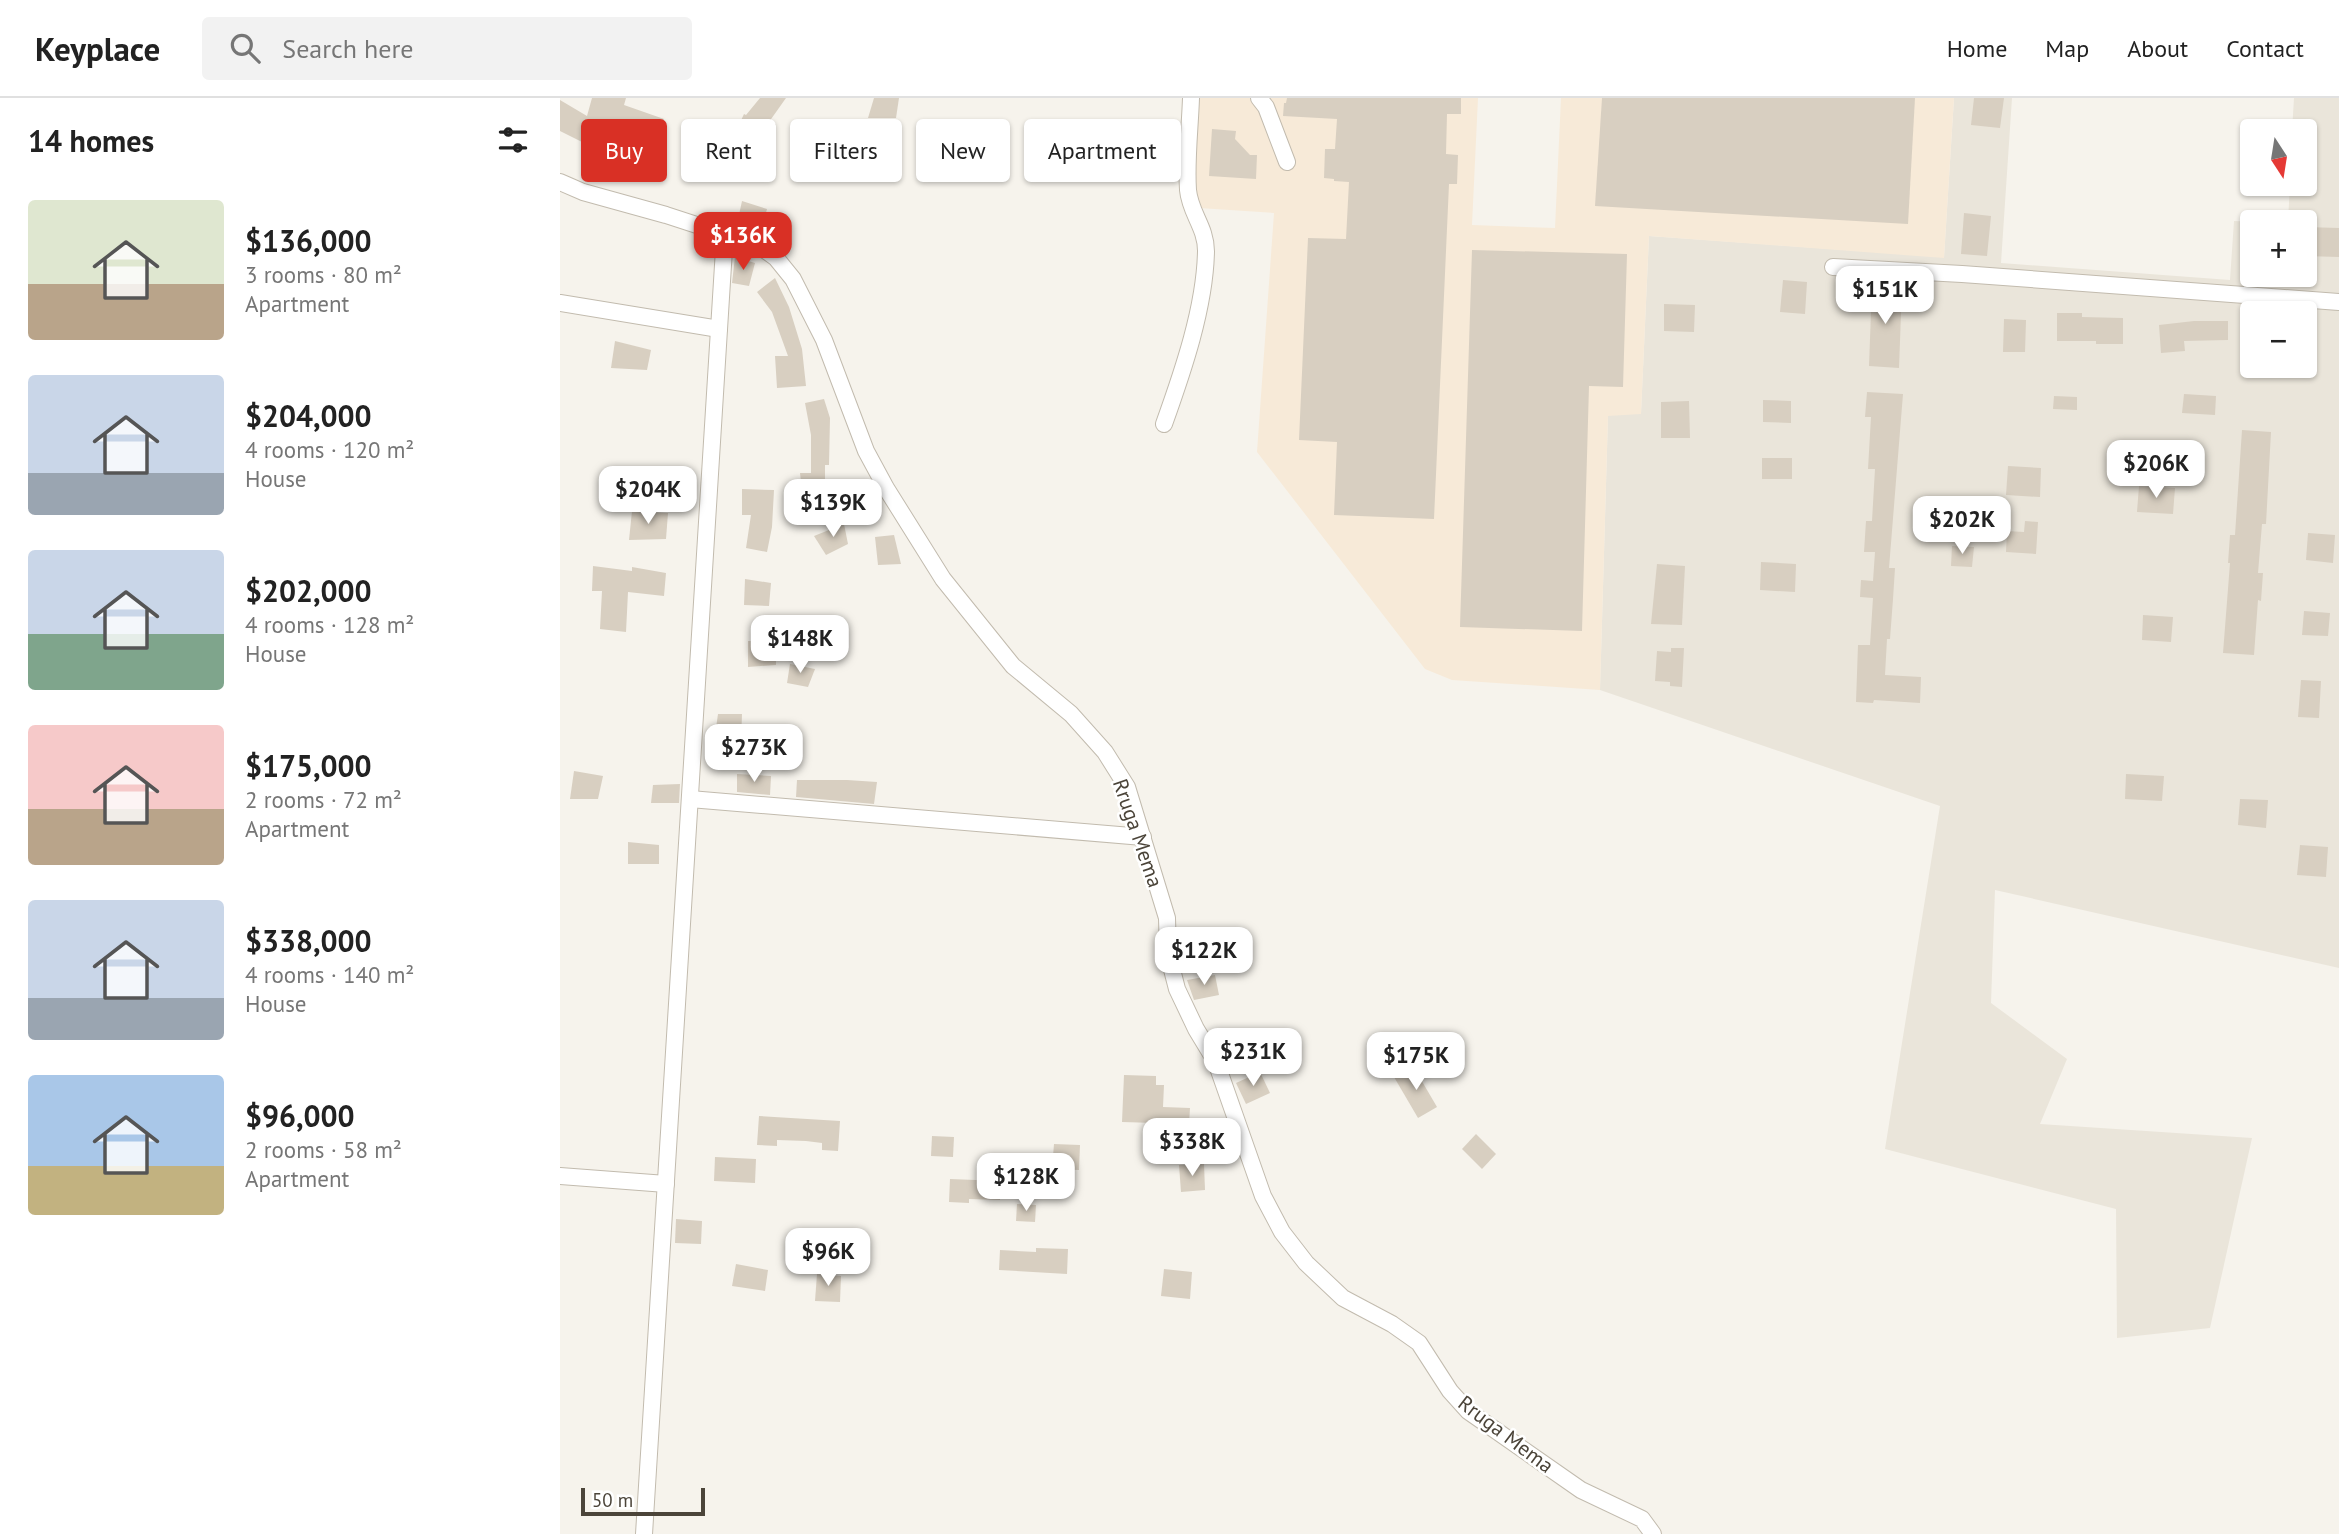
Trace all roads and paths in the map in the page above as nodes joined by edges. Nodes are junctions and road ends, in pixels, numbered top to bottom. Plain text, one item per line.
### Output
1 (1191, 98) edge
2 (1259, 98) edge
3 (1287, 162) dead end
4 (560, 182) edge
5 (725, 233) junction
6 (1833, 267) dead end
7 (2339, 302) edge
8 (560, 303) edge
9 (719, 328) junction
10 (1164, 424) dead end
11 (690, 799) junction
12 (1143, 837) junction
13 (560, 1176) edge
14 (666, 1184) junction
15 (644, 1534) edge
16 (1653, 1534) edge

1 - 10 lane
2 - 3 lane
4 - 5 lane, Rruga Mema
5 - 9 lane
5 - 12 lane, Rruga Mema
6 - 7 lane
8 - 9 lane
9 - 11 lane
11 - 12 lane
11 - 14 lane
12 - 16 lane, Rruga Mema
13 - 14 lane
14 - 15 lane

